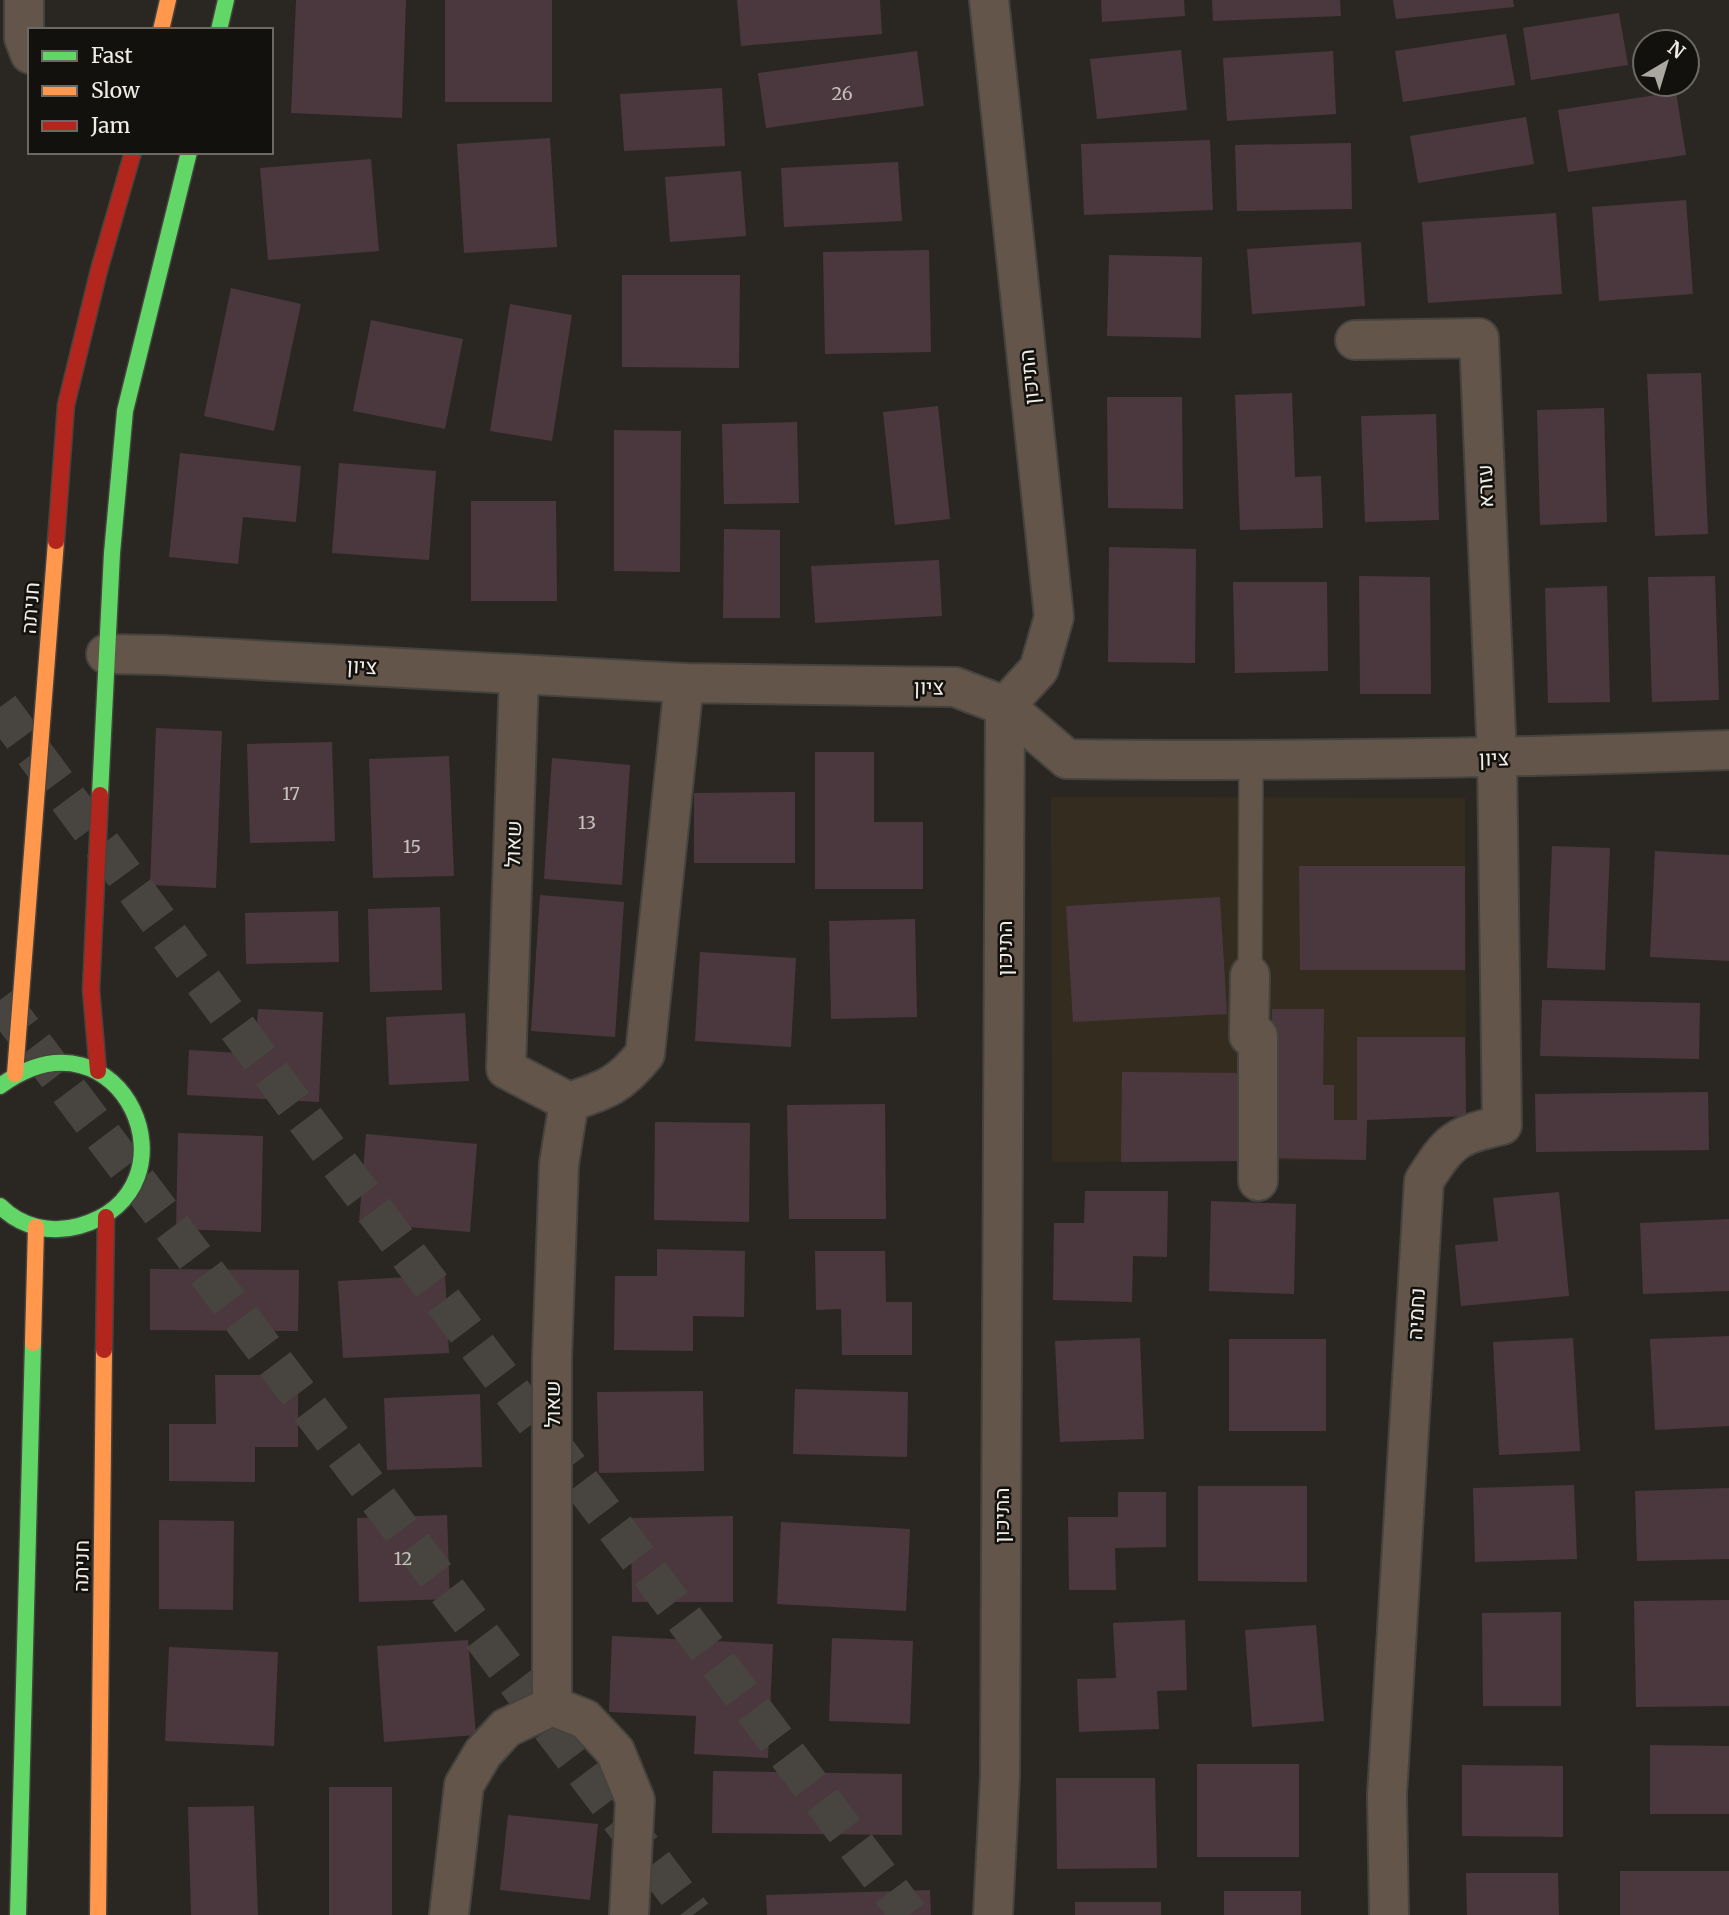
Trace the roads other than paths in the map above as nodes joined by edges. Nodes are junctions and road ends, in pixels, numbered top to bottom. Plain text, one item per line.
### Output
1 (24, 0) edge
2 (168, 0) edge
3 (226, 0) edge
4 (989, 0) edge
5 (161, 28) edge
6 (219, 28) edge
7 (28, 49) edge
8 (132, 154) edge
9 (189, 154) edge
10 (1355, 340) dead end
11 (106, 654) junction
12 (519, 674) junction
13 (684, 683) junction
14 (1005, 706) junction
15 (1729, 750) edge
16 (1497, 758) junction
17 (1251, 761) junction
18 (1250, 975) joint
19 (98, 1071) junction
20 (15, 1074) junction
21 (0, 1086) edge
22 (569, 1102) junction
23 (1258, 1181) dead end
24 (0, 1206) edge
25 (106, 1217) junction
26 (36, 1227) junction
27 (552, 1706) junction
28 (18, 1913) edge
29 (98, 1915) edge
30 (449, 1915) edge
31 (629, 1915) edge
32 (993, 1915) edge
33 (1389, 1915) edge

1 - 7 street
2 - 5 street
3 - 6 street
4 - 14 street, התיכון
8 - 20 street, חניתה
9 - 11 street
10 - 16 street, עזרא
11 - 12 street, ציון
11 - 19 street
12 - 13 street, ציון
12 - 22 street, שאול
13 - 14 street, ציון
13 - 22 street
14 - 17 street, ציון
14 - 32 street, התיכון
15 - 16 street, ציון
16 - 17 street, ציון
16 - 33 street, נחמיה
17 - 18 lane
18 - 23 street
19 - 20 street
19 - 25 street
20 - 21 street
22 - 27 street, שאול
24 - 26 street
25 - 26 street
25 - 29 street, חניתה
26 - 28 street
27 - 30 street
27 - 31 street

